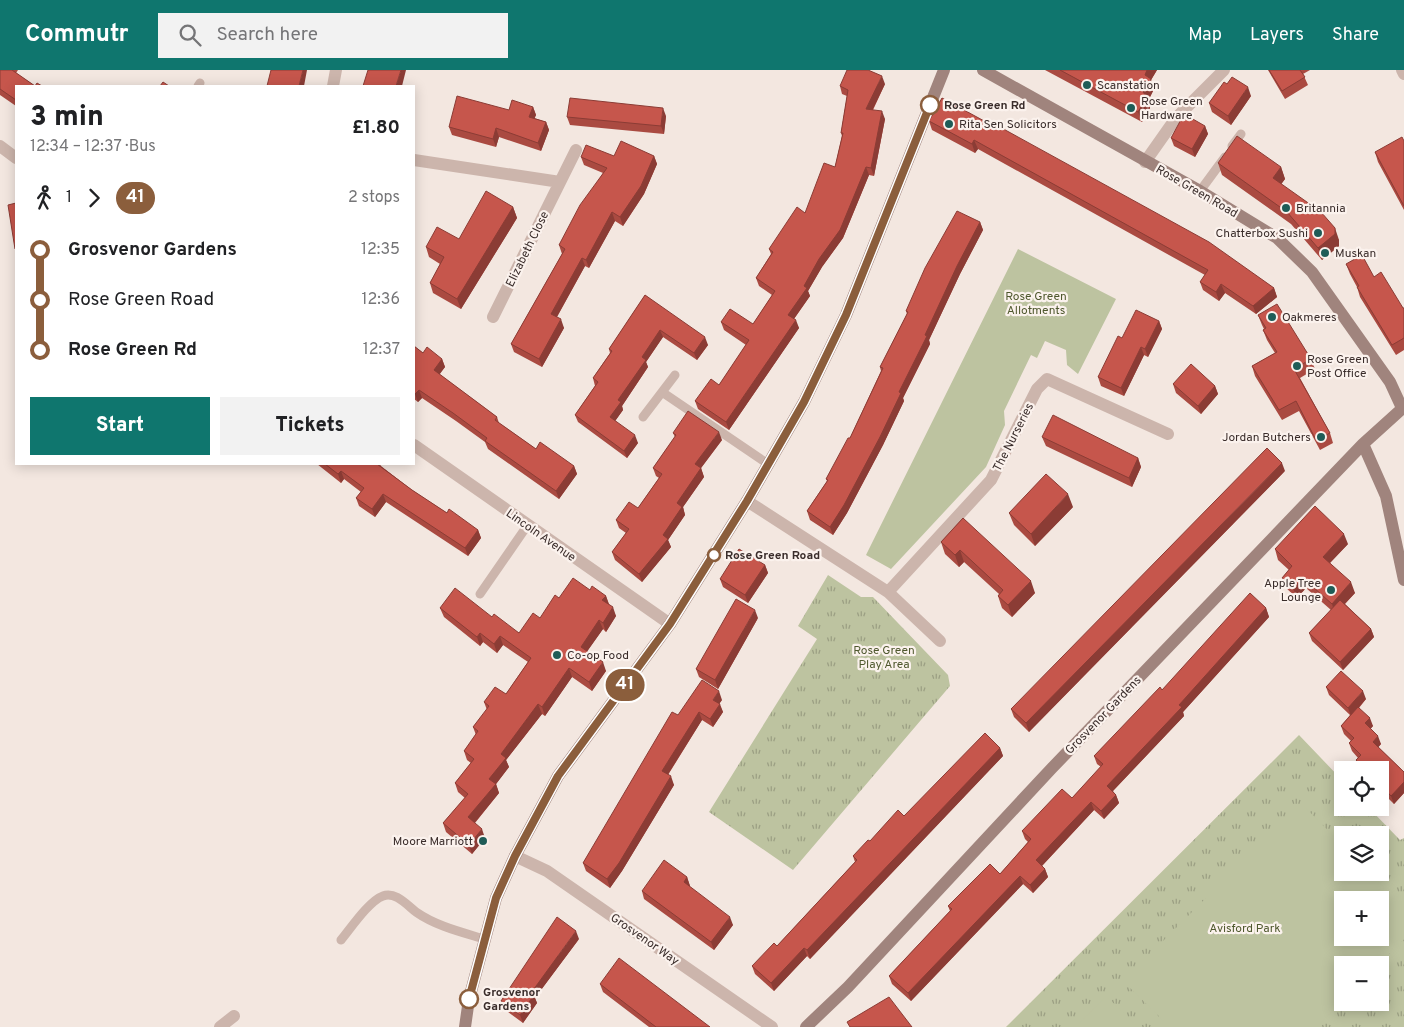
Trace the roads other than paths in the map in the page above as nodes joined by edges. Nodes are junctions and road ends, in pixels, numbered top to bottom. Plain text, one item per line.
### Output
1 (336, 70) edge
2 (944, 70) edge
3 (983, 70) edge
4 (1224, 70) edge
5 (1402, 70) edge
6 (1404, 74) edge
7 (333, 85) edge
8 (1241, 134) dead end
9 (0, 146) edge
10 (576, 150) dead end
11 (15, 157) edge
12 (415, 160) edge
13 (1145, 162) junction
14 (560, 182) junction
15 (1200, 191) junction
16 (493, 317) dead end
17 (675, 375) dead end
18 (662, 392) junction
19 (1403, 407) edge
20 (643, 417) dead end
21 (1168, 434) dead end
22 (1363, 444) junction
23 (415, 446) edge
24 (768, 464) junction
25 (747, 501) junction
26 (527, 526) junction
27 (1404, 580) edge
28 (888, 592) junction
29 (480, 594) dead end
30 (670, 624) junction
31 (940, 641) dead end
32 (515, 856) junction
33 (484, 939) junction
34 (341, 940) dead end
35 (234, 1016) dead end
36 (220, 1027) edge
37 (465, 1027) edge
38 (772, 1027) edge
39 (806, 1027) edge

1 - 7 street
2 - 24 street
3 - 13 street, Rose Green Road
4 - 13 street
5 - 6 street
8 - 15 lane
9 - 11 street
10 - 14 street, Elizabeth Close
12 - 14 street
13 - 15 street, Rose Green Road
14 - 16 street, Elizabeth Close
15 - 19 street, Rose Green Road
17 - 18 lane
18 - 20 lane
18 - 24 lane
19 - 22 street, Grosvenor Gardens
21 - 28 street, The Nurseries
22 - 27 street
22 - 39 street, Grosvenor Gardens
23 - 26 street, Lincoln Avenue
24 - 25 street
25 - 28 street
25 - 30 street
26 - 29 lane
26 - 30 street, Lincoln Avenue
28 - 31 street
30 - 32 street
32 - 33 street
32 - 38 street, Grosvenor Way
33 - 34 lane
33 - 37 street
35 - 36 street

